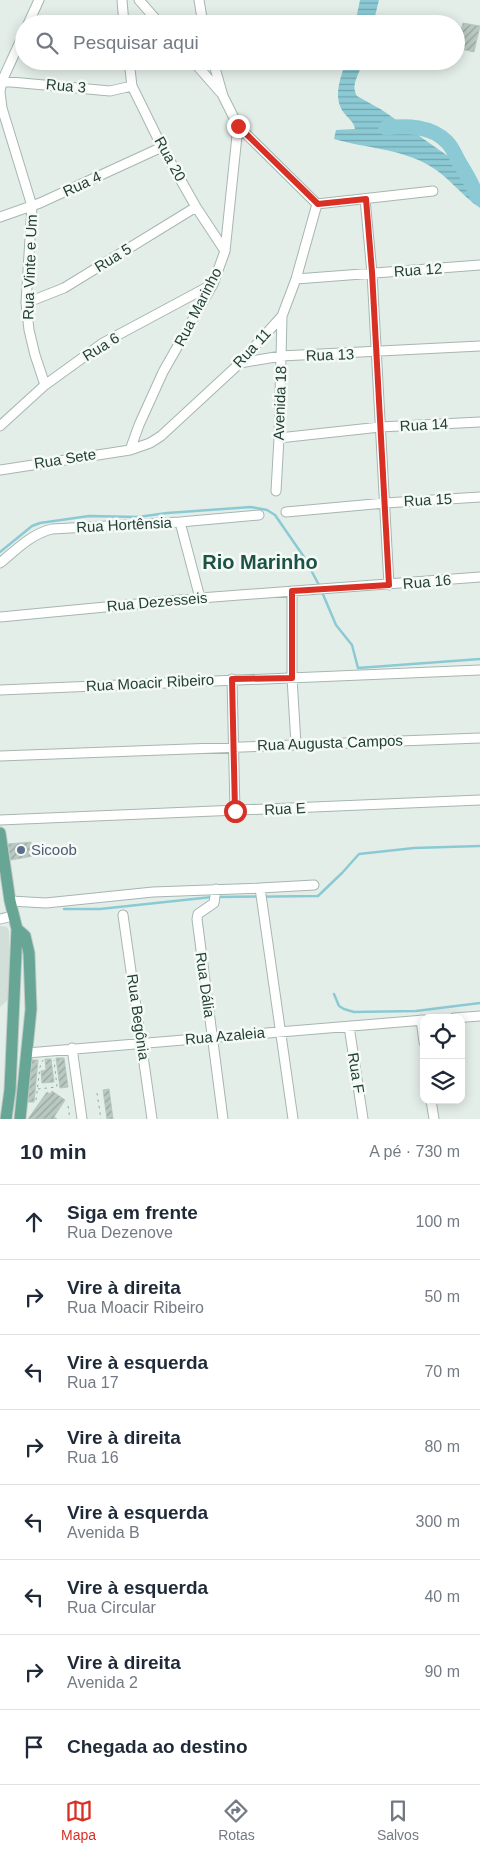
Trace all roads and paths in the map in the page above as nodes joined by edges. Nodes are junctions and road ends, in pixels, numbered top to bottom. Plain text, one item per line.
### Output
1 (39, 0) edge
2 (122, 0) edge
3 (139, 0) edge
4 (199, 0) edge
5 (32, 15) edge
6 (123, 15) edge
7 (152, 15) edge
8 (202, 15) edge
9 (15, 52) edge
10 (130, 70) edge
11 (201, 70) edge
12 (216, 70) edge
13 (1, 81) edge
14 (132, 86) junction
15 (223, 96) junction
16 (238, 126) junction
17 (162, 147) junction
18 (433, 191) dead end
19 (366, 199) junction
20 (318, 204) junction
21 (32, 206) junction
22 (196, 207) junction
23 (0, 217) edge
24 (225, 251) junction
25 (480, 266) edge
26 (372, 272) junction
27 (296, 279) junction
28 (213, 284) junction
29 (26, 303) junction
30 (282, 316) junction
31 (480, 346) edge
32 (376, 353) junction
33 (281, 356) junction
34 (240, 362) junction
35 (45, 384) junction
36 (480, 422) edge
37 (0, 426) edge
38 (380, 427) junction
39 (279, 438) junction
40 (130, 450) junction
41 (0, 470) edge
42 (276, 491) dead end
43 (480, 497) edge
44 (385, 503) junction
45 (286, 512) dead end
46 (259, 516) dead end
47 (180, 522) junction
48 (0, 563) edge
49 (480, 577) edge
50 (389, 585) junction
51 (314, 589) joint
52 (292, 591) junction
53 (200, 598) junction
54 (0, 617) edge
55 (480, 670) edge
56 (292, 678) junction
57 (232, 679) junction
58 (0, 690) edge
59 (480, 738) edge
60 (296, 744) junction
61 (233, 746) junction
62 (0, 756) edge
63 (480, 800) edge
64 (235, 811) junction
65 (0, 820) edge
66 (0, 833) edge
67 (314, 885) dead end
68 (261, 893) junction
69 (216, 894) junction
70 (12, 909) junction
71 (123, 915) dead end
72 (0, 919) edge
73 (17, 929) junction
74 (480, 1016) edge
75 (465, 1017) edge
76 (420, 1020) edge
77 (349, 1026) junction
78 (280, 1031) junction
79 (212, 1037) junction
80 (142, 1042) junction
81 (72, 1048) junction
82 (27, 1053) junction
83 (43, 1055) junction
84 (54, 1058) dead end
85 (38, 1089) junction
86 (97, 1093) dead end
87 (36, 1100) dead end
88 (432, 1104) edge
89 (68, 1106) dead end
90 (83, 1114) edge
91 (6, 1119) edge
92 (20, 1119) edge
93 (70, 1119) edge
94 (101, 1119) edge
95 (152, 1119) edge
96 (223, 1119) edge
97 (293, 1119) edge
98 (363, 1119) edge
99 (434, 1119) edge

1 - 5 street
2 - 6 street
3 - 7 street
4 - 8 street
9 - 13 street
10 - 14 street, Rua 20
11 - 15 street
12 - 15 street
13 - 14 street, Rua 3
13 - 21 street
14 - 17 street, Rua 20
15 - 16 street
16 - 20 street
16 - 24 street, Rua Marinho
17 - 21 street, Rua 4
17 - 22 street, Rua 20
18 - 19 street
19 - 20 street
19 - 26 street
20 - 27 street, Rua 11
21 - 23 street, Rua 4
21 - 29 street, Rua Vinte e Um
22 - 24 street, Rua 20
22 - 29 street, Rua 5
24 - 28 street, Rua Marinho
25 - 26 street, Rua 12
26 - 27 street, Rua 12
26 - 32 street
27 - 30 street, Rua 11
28 - 35 street, Rua 6
28 - 40 street, Rua Marinho
29 - 35 street, Rua Vinte e Um
30 - 33 street, Avenida 18
30 - 34 street, Rua 11
31 - 32 street, Rua 13
32 - 33 street, Rua 13
32 - 38 street
33 - 34 street, Rua 13
33 - 39 street, Avenida 18
34 - 40 street, Rua 11
35 - 37 street, Rua 6
36 - 38 street, Rua 14
38 - 39 street, Rua 14
38 - 44 street
39 - 42 street, Avenida 18
40 - 41 street, Rua Sete
43 - 44 street, Rua 15
44 - 45 street, Rua 15
44 - 50 street
46 - 47 street, Rua Hortênsia
47 - 48 street, Rua Hortênsia
47 - 53 street
49 - 50 street, Rua 16
50 - 51 street, Rua 16
51 - 52 street, Rua Dezesseis
52 - 53 street, Rua Dezesseis
52 - 56 street
53 - 54 street, Rua Dezesseis
55 - 56 street, Rua Moacir Ribeiro
56 - 57 street, Rua Moacir Ribeiro
56 - 60 street
57 - 58 street, Rua Moacir Ribeiro
57 - 61 street
59 - 60 street, Rua Augusta Campos
60 - 61 street, Rua Augusta Campos
61 - 62 street, Rua Augusta Campos
61 - 64 street
63 - 64 street, Rua E
64 - 65 street, Rua E
66 - 70 main road
67 - 68 street
68 - 69 street
68 - 78 street
69 - 70 street
69 - 79 street, Rua Dália
70 - 72 street
70 - 73 main road
71 - 80 street, Rua Begônia
73 - 82 main road
73 - 91 main road
74 - 75 street
76 - 77 street, Rua Azaleia
77 - 78 street, Rua Azaleia
77 - 98 street, Rua F
78 - 79 street, Rua Azaleia
78 - 97 street
79 - 80 street, Rua Azaleia
79 - 96 street, Rua Dália
80 - 81 street, Rua Azaleia
80 - 95 street, Rua Begônia
81 - 83 street, Rua Azaleia
81 - 90 street
82 - 83 street, Rua Azaleia
82 - 92 main road
83 - 85 path
84 - 85 path
85 - 87 path
86 - 94 path
88 - 99 street
89 - 93 path

